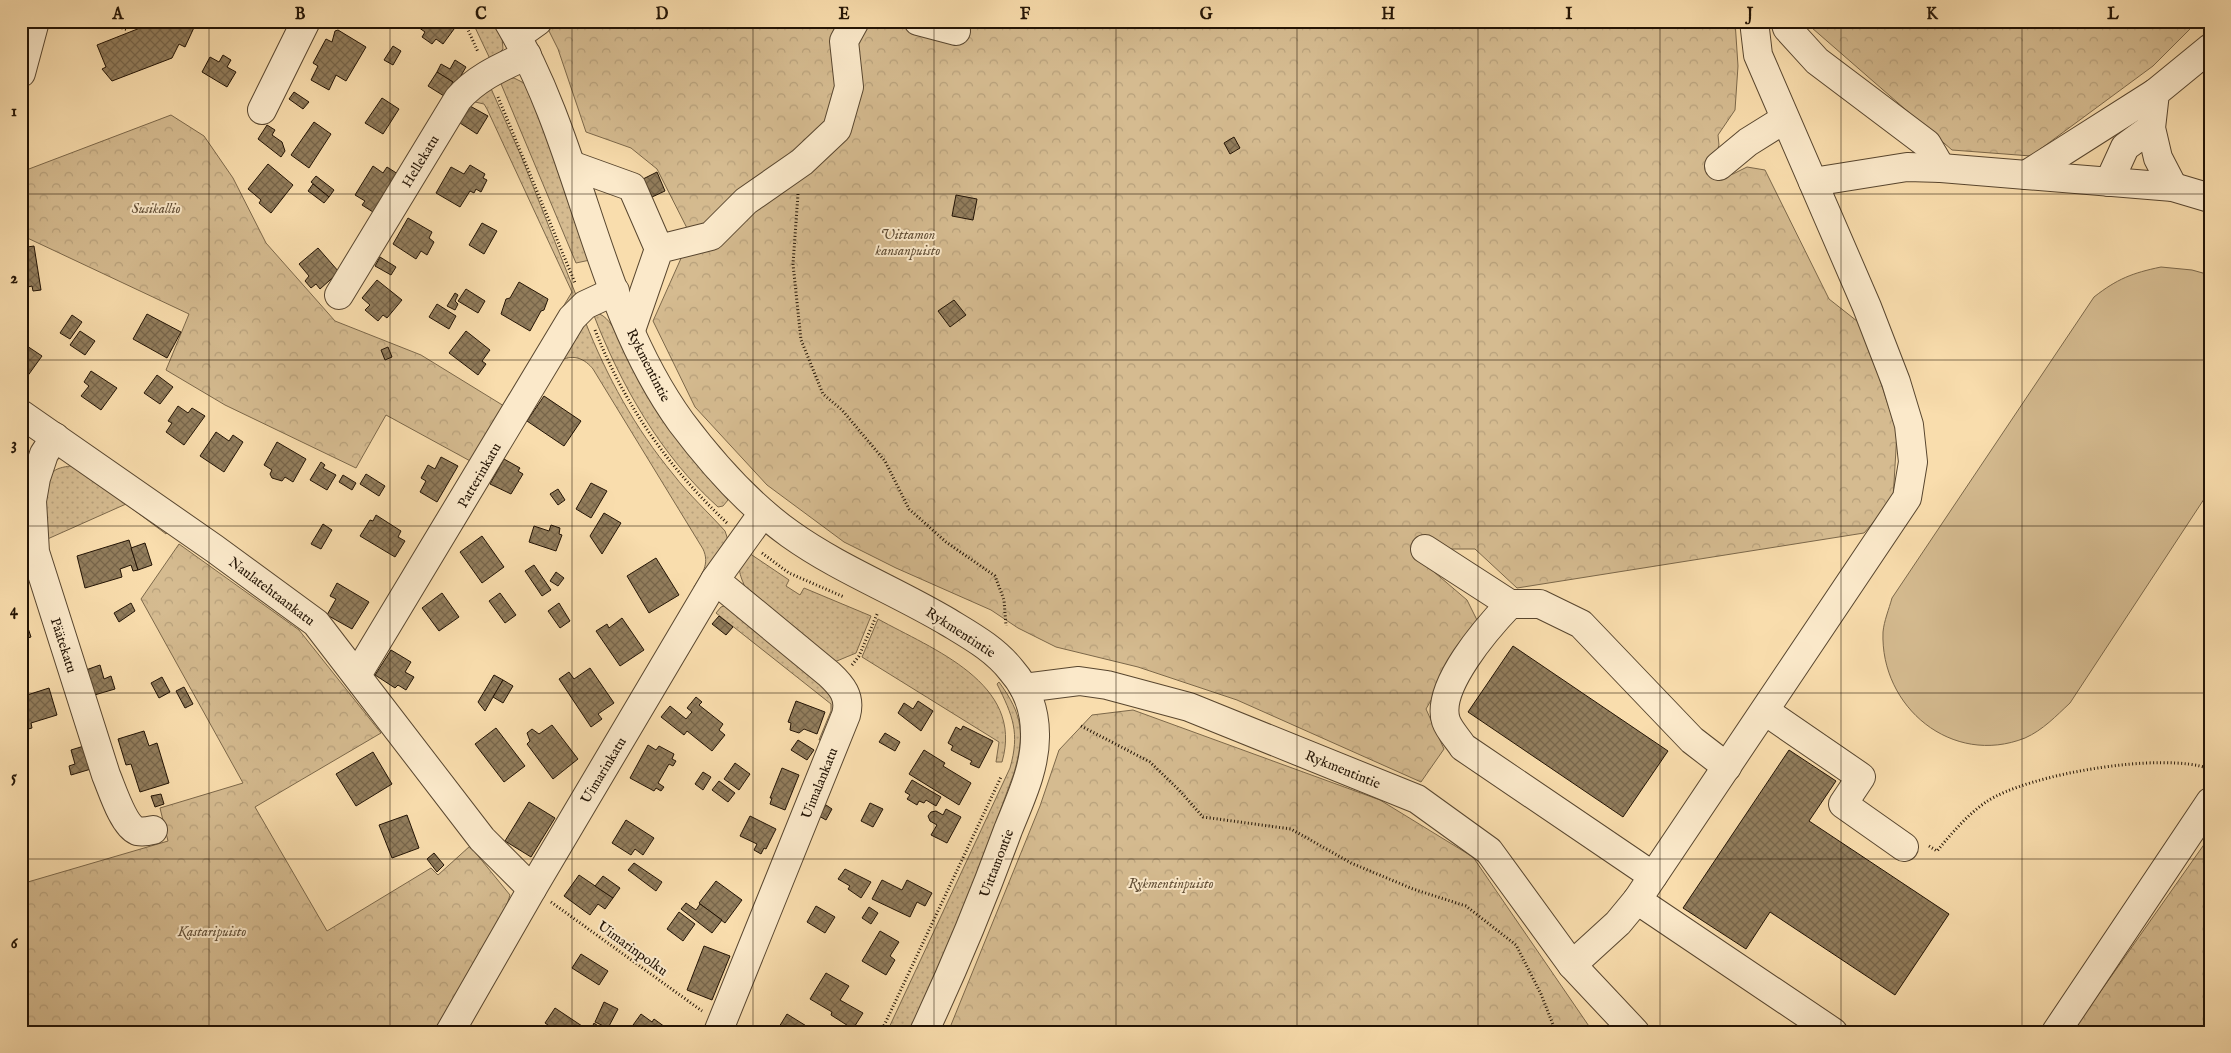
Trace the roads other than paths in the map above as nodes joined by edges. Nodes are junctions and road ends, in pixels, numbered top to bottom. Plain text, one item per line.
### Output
1 (35, 21) edge
2 (306, 21) edge
3 (855, 21) edge
4 (918, 21) edge
5 (1754, 21) edge
6 (1785, 21) edge
7 (956, 31) dead end
8 (523, 33) edge
9 (2210, 48) edge
10 (21, 73) edge
11 (2155, 93) junction
12 (262, 110) dead end
13 (1785, 119) junction
14 (2151, 128) junction
15 (571, 166) junction
16 (1720, 166) dead end
17 (1941, 168) junction
18 (2026, 175) junction
19 (1813, 182) junction
20 (2109, 182) junction
21 (2173, 188) junction
22 (2210, 198) edge
23 (659, 249) junction
24 (615, 291) junction
25 (339, 294) dead end
26 (631, 330) junction
27 (21, 414) edge
28 (55, 437) junction
29 (763, 512) junction
30 (1425, 549) dead end
31 (715, 580) junction
32 (1510, 604) junction
33 (357, 675) junction
34 (1024, 688) junction
35 (1765, 711) junction
36 (1727, 767) junction
37 (2208, 807) edge
38 (153, 830) dead end
39 (1904, 847) road end
40 (1653, 876) junction
41 (532, 888) junction
42 (1637, 900) junction
43 (1572, 966) junction
44 (719, 1028) edge
45 (450, 1032) edge
46 (924, 1032) edge
47 (1635, 1032) edge
48 (1833, 1032) edge
49 (2056, 1032) edge

1 - 10 street
2 - 12 street
3 - 23 street
4 - 7 street
5 - 13 street
6 - 17 street
8 - 15 street, Rykmentintie
8 - 25 street, Hellekatu
9 - 11 street
11 - 14 street
11 - 18 street
13 - 16 street
13 - 19 street
14 - 20 street
14 - 21 street
15 - 23 street
15 - 24 street, Rykmentintie
17 - 18 street
17 - 19 street
18 - 20 street
19 - 35 street
20 - 21 street
21 - 22 street
23 - 26 street
24 - 26 street, Rykmentintie
24 - 33 street, Patterinkatu
26 - 29 street, Rykmentintie
27 - 28 street, Naulatehtaankatu
28 - 33 street, Naulatehtaankatu
28 - 38 street, Päätekatu
29 - 31 street, Uimarinkatu
29 - 34 street, Rykmentintie
30 - 32 street
31 - 41 street, Uimarinkatu
31 - 44 street, Uimalankatu
32 - 36 street
32 - 40 street
33 - 41 street, Naulatehtaankatu
34 - 43 street, Rykmentintie
34 - 46 street, Uittamontie
35 - 36 street
35 - 39 street
36 - 40 street
37 - 49 street
40 - 42 street
41 - 45 street, Uimarinkatu
42 - 43 street
42 - 48 street
43 - 47 street, Rykmentintie

